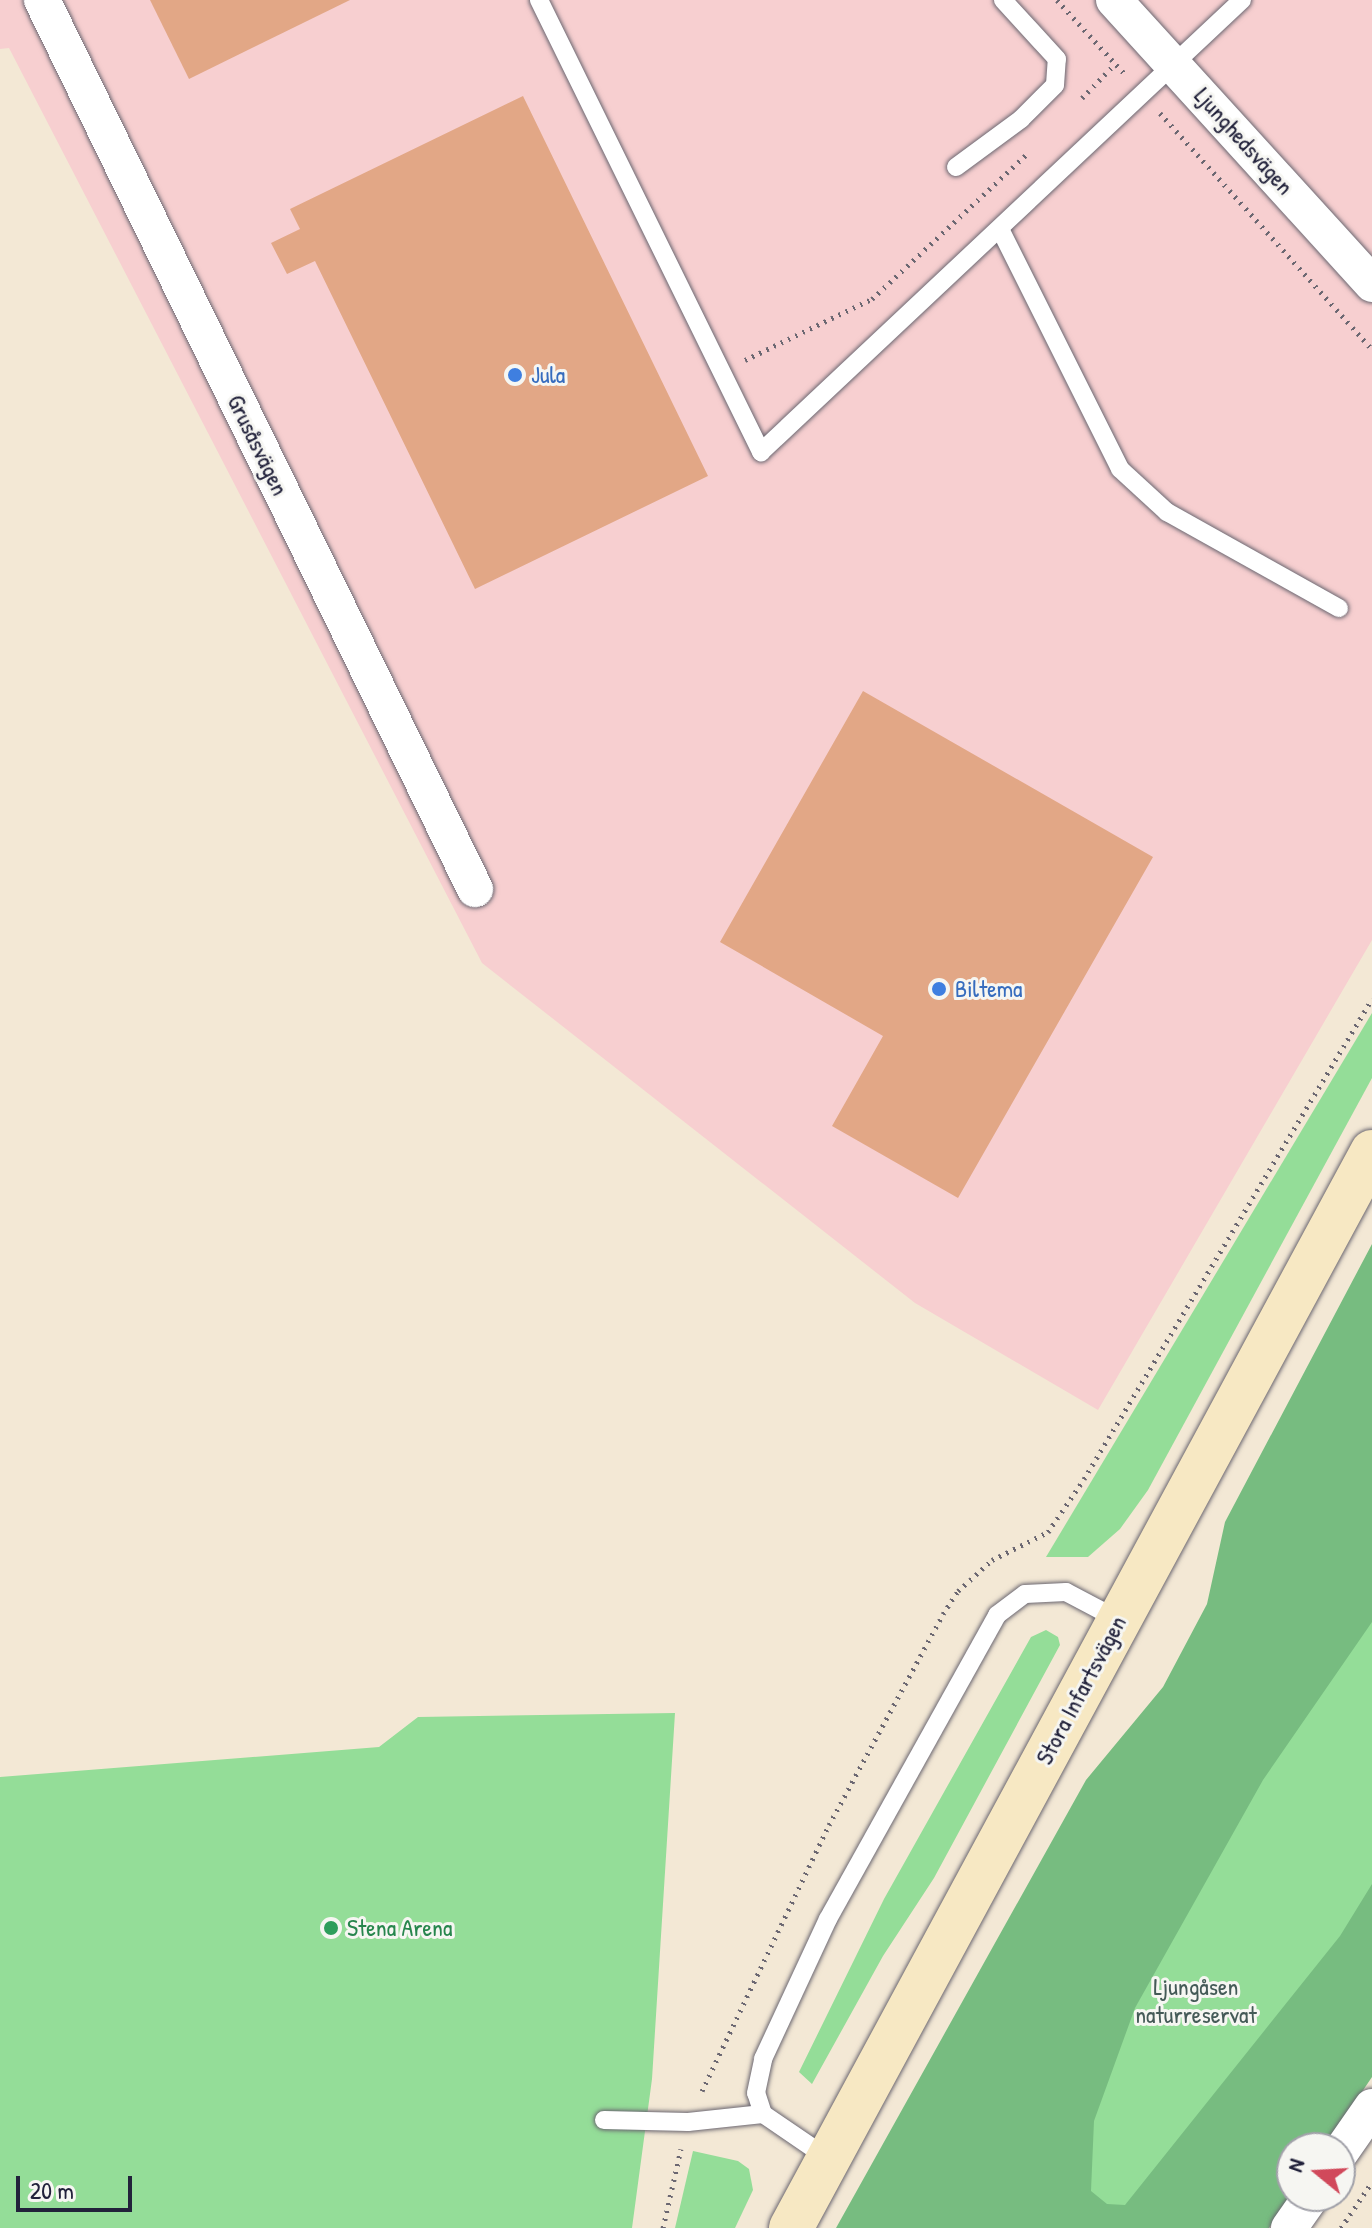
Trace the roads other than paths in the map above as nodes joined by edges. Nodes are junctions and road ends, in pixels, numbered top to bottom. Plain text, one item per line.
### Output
1 (42, 0) edge
2 (539, 0) edge
3 (1003, 0) edge
4 (1114, 0) edge
5 (1242, 0) edge
6 (1176, 66) junction
7 (956, 167) dead end
8 (1000, 229) junction
9 (1372, 284) edge
10 (1339, 608) dead end
11 (475, 889) dead end
12 (1372, 1152) edge
13 (1119, 1620) junction
14 (1372, 2107) edge
15 (763, 2114) junction
16 (604, 2120) dead end
17 (1355, 2132) edge
18 (829, 2159) junction
19 (791, 2228) edge

1 - 11 street, Grusåsvägen
2 - 8 lane
3 - 7 lane
4 - 6 street, Ljunghedsvägen
5 - 6 lane
6 - 8 lane
6 - 9 street, Ljunghedsvägen
8 - 10 lane
12 - 13 main road, Stora Infartsvägen
13 - 15 lane
13 - 18 main road, Stora Infartsvägen
14 - 17 street
15 - 16 lane
15 - 18 lane
18 - 19 main road, Stora Infartsvägen

